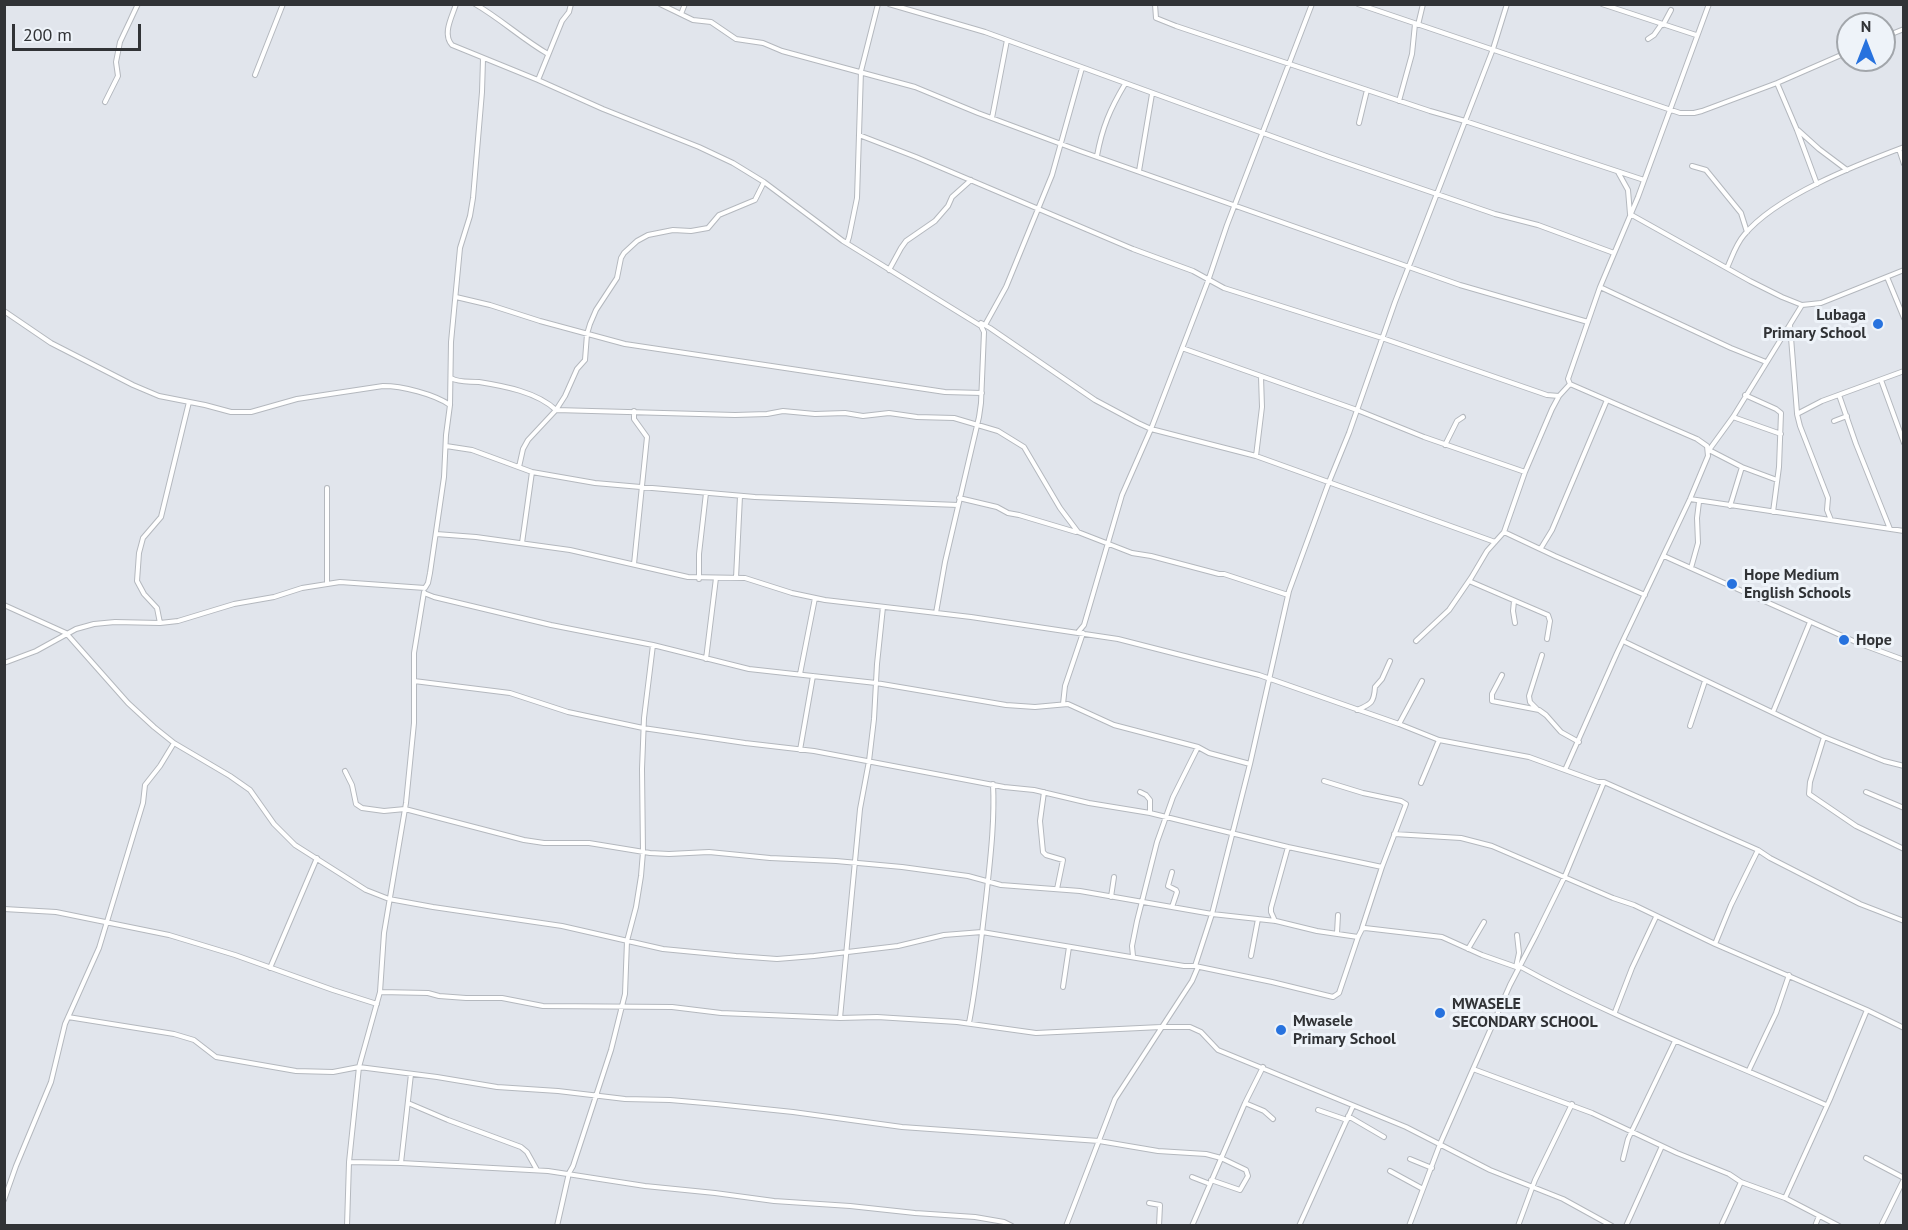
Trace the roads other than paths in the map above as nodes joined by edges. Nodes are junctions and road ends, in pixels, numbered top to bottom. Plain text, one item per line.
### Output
1 (138, 4) edge
2 (283, 4) edge
3 (456, 4) edge
4 (475, 4) edge
5 (490, 4) edge
6 (571, 4) edge
7 (660, 4) edge
8 (685, 4) edge
9 (878, 4) edge
10 (889, 4) edge
11 (1155, 4) edge
12 (1312, 4) edge
13 (1358, 4) edge
14 (1423, 4) edge
15 (1507, 4) edge
16 (1602, 4) edge
17 (1709, 4) edge
18 (1671, 10) dead end
19 (487, 11) junction
20 (681, 14) junction
21 (1416, 25) junction
22 (1662, 25) junction
23 (1696, 35) junction
24 (1648, 39) dead end
25 (1007, 40) junction
26 (1492, 49) junction
27 (548, 54) junction
28 (1836, 57) edge
29 (483, 59) junction
30 (1289, 63) junction
31 (1082, 68) junction
32 (861, 71) junction
33 (255, 75) dead end
34 (538, 80) junction
35 (1777, 83) junction
36 (1125, 84) junction
37 (1367, 90) junction
38 (1152, 94) junction
39 (1399, 101) junction
40 (105, 102) dead end
41 (1671, 110) junction
42 (992, 118) junction
43 (1465, 121) junction
44 (1359, 123) dead end
45 (1797, 130) junction
46 (1263, 133) junction
47 (859, 135) junction
48 (1061, 144) junction
49 (1901, 148) edge
50 (1096, 156) junction
51 (1904, 164) edge
52 (1692, 166) dead end
53 (1847, 170) junction
54 (1139, 171) junction
55 (1618, 172) junction
56 (970, 180) junction
57 (1644, 180) junction
58 (764, 182) junction
59 (1817, 184) junction
60 (1438, 194) junction
61 (1235, 204) junction
62 (1037, 209) junction
63 (1630, 214) junction
64 (1747, 232) junction
65 (847, 243) junction
66 (1614, 253) junction
67 (1409, 266) junction
68 (1727, 268) junction
69 (889, 270) junction
70 (1904, 270) edge
71 (1887, 277) junction
72 (1208, 281) junction
73 (1600, 287) junction
74 (456, 297) junction
75 (1802, 305) junction
76 (4, 311) edge
77 (1904, 318) edge
78 (977, 322) junction
79 (1588, 322) junction
80 (1790, 324) junction
81 (985, 325) junction
82 (587, 334) junction
83 (1382, 338) junction
84 (1182, 348) junction
85 (1766, 362) junction
86 (1904, 371) edge
87 (1261, 377) junction
88 (451, 378) junction
89 (1881, 380) junction
90 (1570, 384) junction
91 (982, 393) junction
92 (1745, 395) junction
93 (1839, 395) junction
94 (1559, 396) junction
95 (1607, 400) junction
96 (189, 402) junction
97 (450, 405) junction
98 (556, 410) junction
99 (1357, 410) junction
100 (634, 411) junction
101 (1797, 414) junction
102 (1847, 416) junction
103 (1463, 417) dead end
104 (1733, 417) junction
105 (1834, 421) dead end
106 (977, 425) junction
107 (1151, 429) junction
108 (1781, 434) junction
109 (1904, 443) edge
110 (1445, 445) junction
111 (446, 446) junction
112 (1708, 450) junction
113 (1256, 456) junction
114 (519, 467) junction
115 (1742, 467) junction
116 (532, 472) junction
117 (1526, 472) junction
118 (1777, 480) junction
119 (1329, 482) junction
120 (642, 487) junction
121 (327, 488) dead end
122 (706, 493) junction
123 (740, 496) junction
124 (959, 498) junction
125 (1690, 499) junction
126 (1699, 502) junction
127 (958, 504) junction
128 (1730, 506) junction
129 (1773, 512) junction
130 (1831, 520) junction
131 (1890, 529) junction
132 (1904, 531) edge
133 (1078, 532) junction
134 (1504, 532) junction
135 (436, 534) junction
136 (1495, 542) junction
137 (522, 543) junction
138 (1109, 544) junction
139 (1541, 548) junction
140 (1664, 556) junction
141 (634, 564) junction
142 (1691, 568) junction
143 (716, 578) junction
144 (736, 578) junction
145 (699, 579) junction
146 (1469, 581) junction
147 (327, 584) junction
148 (425, 591) junction
149 (1288, 595) junction
150 (1645, 595) junction
151 (814, 598) junction
152 (1514, 600) junction
153 (4, 605) edge
154 (883, 607) junction
155 (936, 612) junction
156 (1810, 622) junction
157 (160, 623) junction
158 (1515, 623) dead end
159 (1084, 625) junction
160 (1081, 632) junction
161 (66, 633) junction
162 (1089, 634) junction
163 (1547, 639) dead end
164 (1416, 641) dead end
165 (1623, 641) junction
166 (653, 645) junction
167 (1542, 655) dead end
168 (706, 659) junction
169 (1904, 660) edge
170 (1390, 661) dead end
171 (4, 663) edge
172 (800, 675) junction
173 (1502, 675) dead end
174 (813, 676) junction
175 (1269, 679) junction
176 (414, 681) junction
177 (1422, 681) dead end
178 (1705, 681) junction
179 (876, 683) junction
180 (1063, 704) junction
181 (1356, 710) junction
182 (1537, 710) junction
183 (1773, 712) junction
184 (1399, 724) junction
185 (1690, 726) dead end
186 (643, 728) junction
187 (1824, 737) junction
188 (1439, 740) junction
189 (1579, 742) junction
190 (174, 743) junction
191 (1198, 747) junction
192 (800, 750) junction
193 (869, 761) junction
194 (1250, 764) junction
195 (1904, 766) edge
196 (1565, 770) junction
197 (345, 771) dead end
198 (1324, 781) dead end
199 (1604, 782) junction
200 (1421, 783) dead end
201 (993, 784) junction
202 (1044, 792) junction
203 (1140, 792) dead end
204 (1866, 792) dead end
205 (1904, 808) edge
206 (405, 809) junction
207 (1150, 813) junction
208 (1167, 818) junction
209 (1231, 833) junction
210 (1394, 834) junction
211 (1288, 847) junction
212 (1904, 849) edge
213 (1758, 850) junction
214 (642, 852) junction
215 (317, 858) junction
216 (855, 863) junction
217 (1382, 867) junction
218 (1172, 872) dead end
219 (1564, 876) junction
220 (1114, 877) dead end
221 (988, 883) junction
222 (1057, 889) junction
223 (1111, 897) junction
224 (389, 899) junction
225 (1141, 902) junction
226 (1172, 907) junction
227 (4, 909) edge
228 (1212, 914) junction
229 (1338, 915) dead end
230 (1656, 916) junction
231 (1258, 919) junction
232 (1276, 921) junction
233 (1904, 921) edge
234 (107, 922) junction
235 (1484, 922) dead end
236 (1362, 929) junction
237 (982, 932) junction
238 (1337, 933) junction
239 (1517, 935) dead end
240 (1358, 937) junction
241 (627, 941) junction
242 (1715, 944) junction
243 (1069, 947) junction
244 (1468, 949) junction
245 (847, 952) junction
246 (1133, 956) junction
247 (1251, 956) dead end
248 (1197, 966) junction
249 (1518, 967) junction
250 (270, 968) junction
251 (1789, 975) junction
252 (1063, 987) dead end
253 (380, 992) junction
254 (377, 1004) junction
255 (623, 1006) junction
256 (1867, 1010) junction
257 (1614, 1012) junction
258 (68, 1017) junction
259 (840, 1018) junction
260 (969, 1023) junction
261 (1161, 1027) junction
262 (1904, 1028) edge
263 (1675, 1041) junction
264 (359, 1067) junction
265 (1263, 1067) junction
266 (1473, 1069) junction
267 (1749, 1070) junction
268 (411, 1074) junction
269 (597, 1095) junction
270 (408, 1103) junction
271 (1245, 1103) junction
272 (1572, 1104) junction
273 (1826, 1105) junction
274 (1353, 1106) junction
275 (1318, 1110) dead end
276 (1348, 1118) junction
277 (1273, 1119) dead end
278 (1633, 1131) junction
279 (1384, 1137) dead end
280 (1099, 1141) junction
281 (1440, 1144) junction
282 (1662, 1146) junction
283 (1221, 1158) junction
284 (1866, 1158) dead end
285 (1410, 1159) dead end
286 (1623, 1160) dead end
287 (349, 1162) junction
288 (401, 1163) junction
289 (1432, 1168) junction
290 (537, 1170) junction
291 (1390, 1172) dead end
292 (569, 1173) junction
293 (1192, 1177) dead end
294 (1904, 1179) edge
295 (1211, 1182) junction
296 (1741, 1182) junction
297 (1532, 1187) junction
298 (1423, 1189) junction
299 (1785, 1198) junction
300 (4, 1200) edge
301 (1149, 1203) dead end
302 (1819, 1216) junction
303 (1009, 1225) edge
304 (347, 1226) edge
305 (557, 1226) edge
306 (1066, 1226) edge
307 (1159, 1226) edge
308 (1192, 1226) edge
309 (1299, 1226) edge
310 (1408, 1226) edge
311 (1518, 1226) edge
312 (1612, 1226) edge
313 (1626, 1226) edge
314 (1721, 1226) edge
315 (1815, 1226) edge
316 (1839, 1226) edge
317 (1881, 1226) edge

1 - 40 street
2 - 33 street
3 - 29 street
4 - 19 street
5 - 19 street
6 - 27 street
7 - 20 street
8 - 20 street
9 - 32 street
10 - 25 street
11 - 30 street
12 - 30 street
13 - 21 street
14 - 21 street
15 - 26 street
16 - 22 street
17 - 23 street
18 - 22 street
19 - 27 street
20 - 32 street
21 - 26 street
21 - 39 street
22 - 23 street
22 - 24 street
23 - 41 street
25 - 31 street
25 - 42 street
26 - 41 street
26 - 43 street
27 - 34 street
28 - 35 street
29 - 34 street
29 - 74 street
30 - 37 street
30 - 46 street
31 - 36 street
31 - 48 street
32 - 42 street
32 - 47 street
34 - 58 street
35 - 41 street
35 - 45 street
36 - 38 street
36 - 50 street
37 - 39 street
37 - 44 street
38 - 46 street
38 - 54 street
39 - 43 street
41 - 57 street
42 - 48 street
43 - 55 street
43 - 60 street
45 - 53 street
45 - 59 street
46 - 60 street
46 - 61 street
47 - 56 street
47 - 65 street
48 - 50 street
48 - 62 street
49 - 51 street
49 - 53 street
50 - 54 street
52 - 64 street
53 - 59 street
54 - 61 street
55 - 57 street
55 - 63 street
56 - 62 street
56 - 69 street
57 - 63 street
58 - 65 street
58 - 82 street
59 - 64 street
60 - 66 street
60 - 67 street
61 - 67 street
61 - 72 street
62 - 72 street
62 - 81 street
63 - 66 street
63 - 68 street
64 - 68 street
65 - 69 street
66 - 73 street
67 - 79 street
67 - 83 street
68 - 75 street
69 - 78 street
70 - 71 street
71 - 75 street
71 - 77 street
72 - 83 street
72 - 84 street
73 - 79 street
73 - 85 street
74 - 82 street
74 - 88 street
75 - 80 street
76 - 96 street
78 - 81 street
78 - 91 street
79 - 90 street
80 - 85 street
80 - 101 street
81 - 107 street
82 - 91 street
82 - 98 street
83 - 94 street
83 - 99 street
84 - 87 street
84 - 107 street
85 - 92 street
86 - 89 street
87 - 99 street
87 - 113 street
88 - 97 street
88 - 98 street
89 - 93 street
89 - 109 street
90 - 94 street
90 - 95 street
91 - 106 street
92 - 104 street
92 - 108 street
93 - 101 street
93 - 102 street
94 - 117 street
95 - 112 street
95 - 139 street
96 - 97 street
96 - 157 street
97 - 111 street
98 - 100 street
98 - 114 street
99 - 110 street
99 - 119 street
100 - 106 street
100 - 120 street
101 - 130 street
102 - 105 street
102 - 131 street
103 - 110 street
104 - 108 street
104 - 112 street
106 - 124 street
106 - 133 street
107 - 113 street
107 - 138 street
108 - 118 street
110 - 117 street
111 - 114 street
111 - 135 street
112 - 115 street
112 - 125 street
113 - 119 street
114 - 116 street
115 - 118 street
115 - 128 street
116 - 120 street
116 - 137 street
117 - 134 street
118 - 129 street
119 - 136 street
119 - 149 street
120 - 122 street
120 - 141 street
121 - 147 street
122 - 123 street
122 - 145 street
123 - 127 street
123 - 144 street
124 - 127 street
124 - 133 street
125 - 126 street
125 - 140 street
126 - 128 street
126 - 142 street
127 - 155 street
128 - 129 street
129 - 130 street
130 - 131 street
131 - 132 street
133 - 138 street
134 - 136 street
134 - 139 street
135 - 137 street
135 - 148 street
136 - 146 street
137 - 141 street
138 - 149 street
138 - 159 street
139 - 150 street
140 - 142 street
140 - 150 street
141 - 145 street
142 - 156 street
143 - 144 street
143 - 145 street
143 - 168 street
144 - 151 street
146 - 152 street
146 - 164 street
147 - 148 street
147 - 157 street
148 - 166 street
148 - 176 street
149 - 175 street
150 - 165 street
151 - 154 street
151 - 172 street
152 - 158 street
152 - 163 street
153 - 161 street
154 - 155 street
154 - 179 street
155 - 160 street
156 - 169 street
156 - 183 street
157 - 161 street
159 - 160 street
159 - 162 street
160 - 162 street
160 - 180 street
161 - 171 street
161 - 190 street
162 - 175 street
165 - 178 street
165 - 189 street
166 - 168 street
166 - 186 street
167 - 182 street
168 - 172 street
170 - 181 street
172 - 174 street
173 - 182 street
174 - 179 street
174 - 192 street
175 - 181 street
175 - 194 street
176 - 186 street
176 - 206 street
177 - 184 street
178 - 183 street
178 - 185 street
179 - 180 street
179 - 193 street
180 - 191 street
181 - 184 street
182 - 189 street
183 - 187 street
184 - 188 street
186 - 192 street
186 - 214 street
187 - 195 street
187 - 212 street
188 - 196 street
188 - 200 street
189 - 196 street
190 - 215 street
190 - 234 street
191 - 194 street
191 - 208 street
192 - 193 street
193 - 201 street
193 - 216 street
194 - 209 street
196 - 199 street
197 - 206 street
198 - 210 street
199 - 213 street
199 - 219 street
201 - 202 street
201 - 221 street
202 - 207 street
202 - 222 street
203 - 207 street
204 - 205 street
206 - 214 street
206 - 224 street
207 - 208 street
208 - 209 street
208 - 225 street
209 - 211 street
209 - 228 street
210 - 217 street
210 - 219 street
211 - 217 street
211 - 232 street
213 - 233 street
213 - 242 street
214 - 216 street
214 - 241 street
215 - 224 street
215 - 250 street
216 - 221 street
216 - 245 street
217 - 236 street
218 - 226 street
219 - 230 street
219 - 249 street
220 - 223 street
221 - 222 street
221 - 237 street
222 - 223 street
223 - 225 street
224 - 241 street
224 - 253 street
225 - 226 street
225 - 246 street
226 - 228 street
227 - 234 street
228 - 231 street
228 - 248 street
229 - 238 street
230 - 242 street
230 - 257 street
231 - 232 street
231 - 247 street
232 - 238 street
234 - 250 street
234 - 258 street
235 - 244 street
236 - 240 street
236 - 244 street
237 - 243 street
237 - 245 street
237 - 260 street
238 - 240 street
239 - 249 street
240 - 248 street
241 - 245 street
241 - 255 street
242 - 251 street
243 - 246 street
243 - 252 street
244 - 249 street
245 - 259 street
246 - 248 street
248 - 261 street
249 - 257 street
249 - 266 street
250 - 254 street
251 - 256 street
251 - 267 street
253 - 254 street
253 - 255 street
254 - 264 street
255 - 259 street
255 - 269 street
256 - 262 street
256 - 273 street
257 - 263 street
258 - 264 street
258 - 300 street
259 - 260 street
260 - 261 street
261 - 265 street
261 - 280 street
263 - 267 street
263 - 278 street
264 - 268 street
264 - 287 street
265 - 271 street
265 - 274 street
266 - 272 street
266 - 281 street
267 - 273 street
268 - 269 street
268 - 270 street
269 - 280 street
269 - 292 street
270 - 288 street
270 - 290 street
271 - 277 street
271 - 283 street
272 - 278 street
272 - 297 street
273 - 299 street
274 - 276 street
274 - 281 street
275 - 276 street
276 - 279 street
276 - 309 street
278 - 282 street
278 - 286 street
280 - 283 street
280 - 306 street
281 - 289 street
281 - 297 street
282 - 296 street
282 - 313 street
283 - 295 street
283 - 295 street
284 - 294 street
285 - 289 street
287 - 288 street
287 - 304 street
288 - 290 street
289 - 298 street
290 - 292 street
291 - 298 street
292 - 303 street
292 - 305 street
293 - 295 street
294 - 317 street
295 - 308 street
296 - 299 street
296 - 314 street
297 - 311 street
297 - 312 street
298 - 310 street
299 - 302 street
301 - 307 street
302 - 315 street
302 - 316 street

